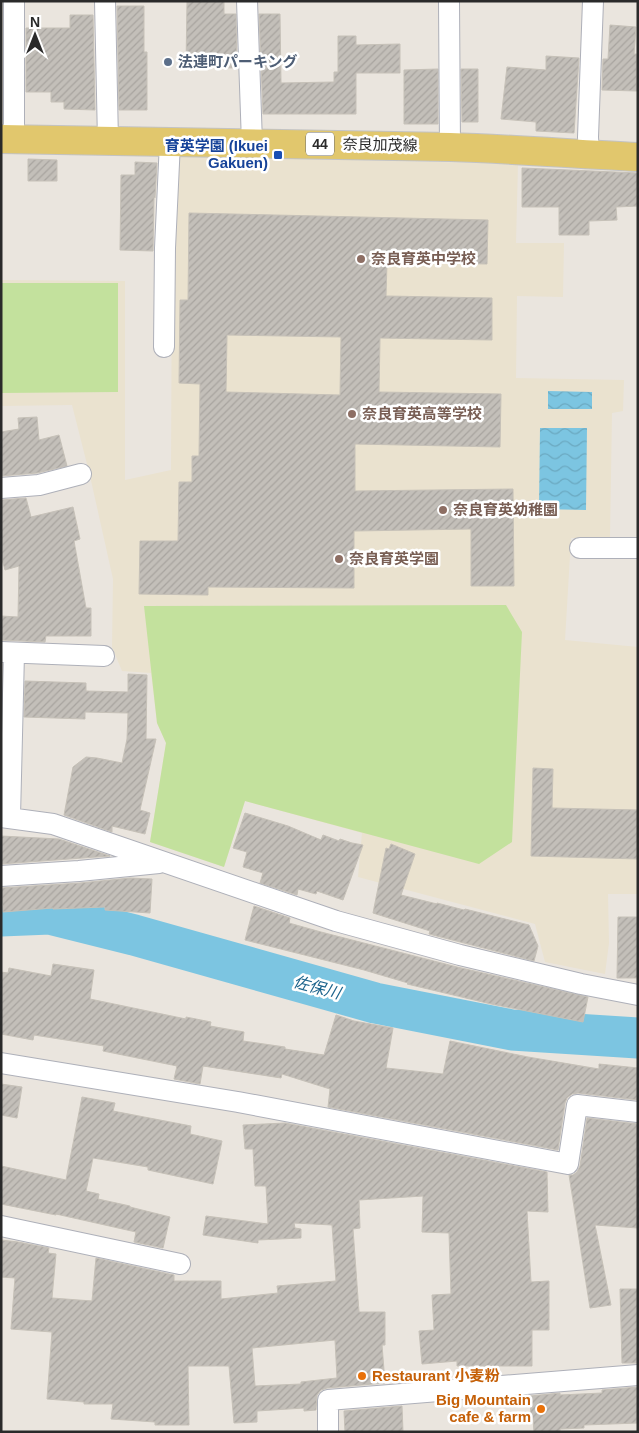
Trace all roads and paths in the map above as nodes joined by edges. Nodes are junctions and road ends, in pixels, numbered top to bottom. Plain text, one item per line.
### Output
1 (14, 1) edge
2 (105, 1) edge
3 (246, 1) edge
4 (449, 1) edge
5 (593, 1) edge
6 (8, 139) edge
7 (108, 141) junction
8 (170, 142) junction
9 (252, 143) junction
10 (450, 147) junction
11 (589, 155) junction
12 (638, 156) edge
13 (164, 347) dead end
14 (80, 474) dead end
15 (1, 488) edge
16 (580, 548) dead end
17 (638, 548) edge
18 (7, 652) edge
19 (104, 656) dead end
20 (6, 817) edge
21 (166, 862) junction
22 (1, 876) edge
23 (638, 995) edge
24 (1, 1063) edge
25 (638, 1112) edge
26 (1, 1226) edge
27 (180, 1264) dead end
28 (638, 1375) edge
29 (328, 1432) edge

1 - 6 street
2 - 7 street
3 - 9 street
4 - 10 street
5 - 11 street
6 - 7 main road, 奈良加茂線 / 44
7 - 8 main road, 奈良加茂線 / 44
8 - 9 main road, 奈良加茂線 / 44
8 - 13 street
9 - 10 main road, 奈良加茂線 / 44
10 - 11 main road, 奈良加茂線 / 44
11 - 12 main road, 奈良加茂線 / 44
14 - 15 street
16 - 17 street
18 - 19 street
18 - 20 street
20 - 21 street
21 - 22 street
21 - 23 street
24 - 25 street
26 - 27 street
28 - 29 street

